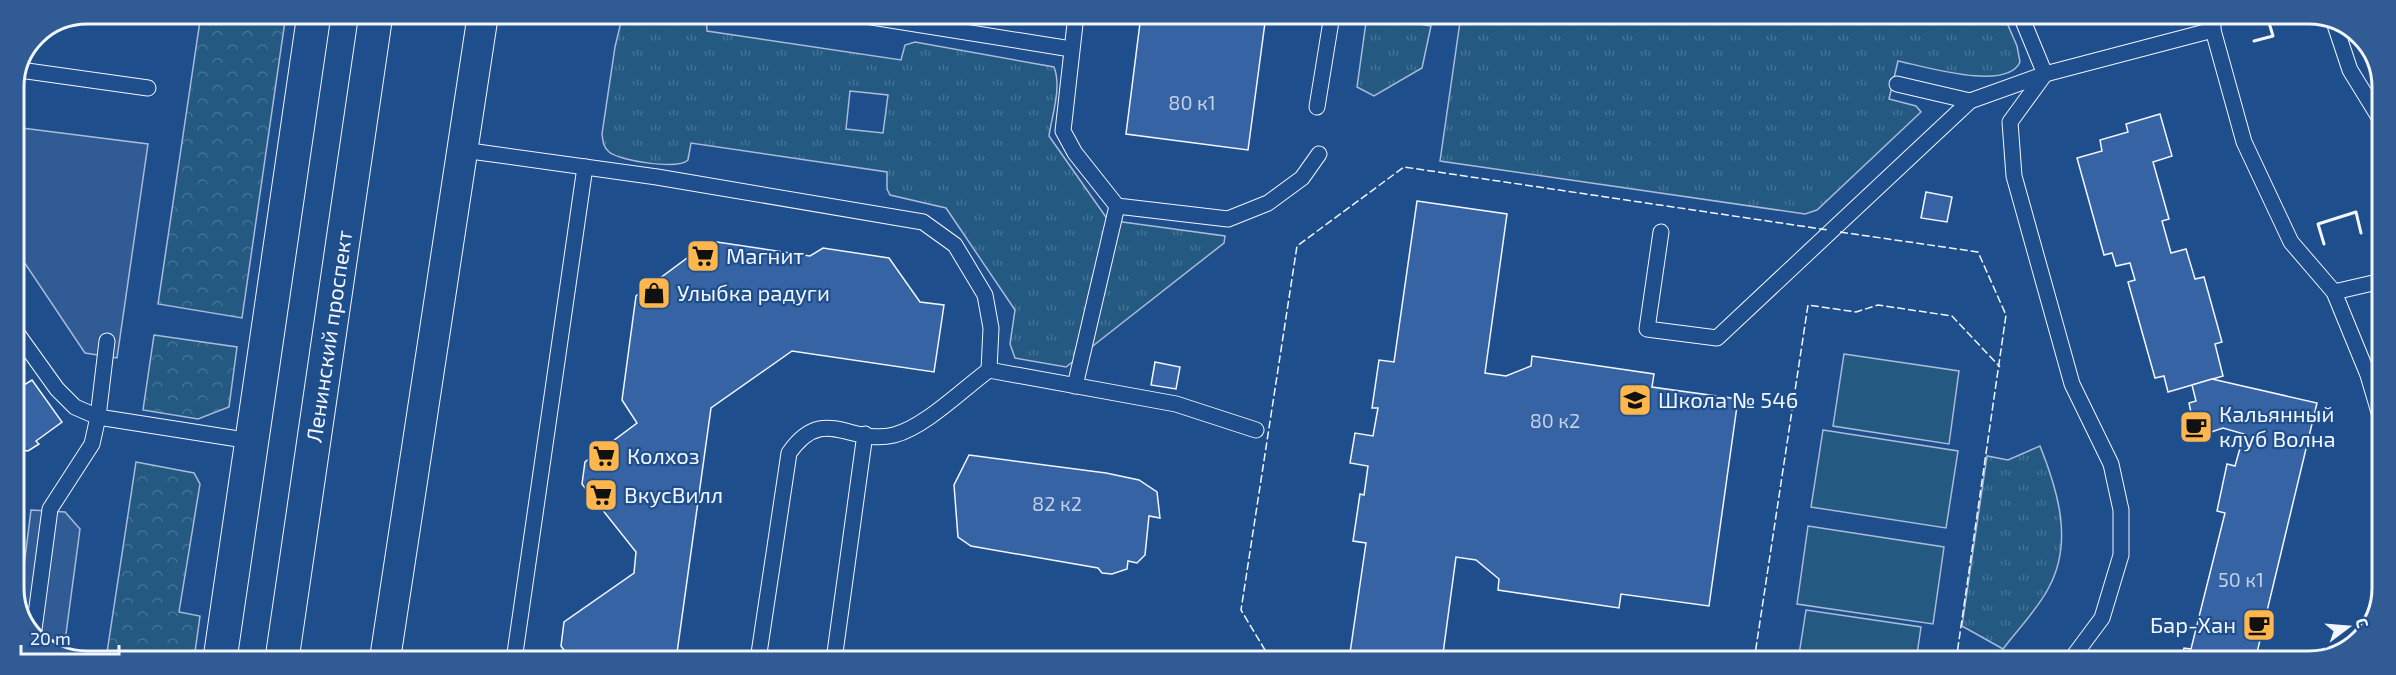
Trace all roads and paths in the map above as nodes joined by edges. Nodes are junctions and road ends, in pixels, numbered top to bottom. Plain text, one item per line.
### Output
1 (313, 24) edge
2 (375, 24) edge
3 (482, 24) edge
4 (914, 24) edge
5 (1075, 24) edge
6 (1331, 24) edge
7 (2024, 24) edge
8 (2210, 24) edge
9 (2213, 24) edge
10 (2337, 31) edge
11 (1071, 50) junction
12 (26, 71) edge
13 (2044, 74) junction
14 (1897, 84) dead end
15 (148, 88) dead end
16 (1970, 101) junction
17 (2372, 106) edge
18 (1317, 107) dead end
19 (463, 150) junction
20 (1319, 154) dead end
21 (585, 167) junction
22 (1117, 206) junction
23 (1661, 232) dead end
24 (2372, 283) edge
25 (2334, 292) junction
26 (107, 341) dead end
27 (24, 343) edge
28 (989, 370) junction
29 (1075, 386) junction
30 (2372, 389) edge
31 (98, 417) junction
32 (1257, 430) dead end
33 (865, 434) junction
34 (251, 441) junction
35 (35, 624) edge
36 (221, 651) edge
37 (283, 651) edge
38 (386, 651) edge
39 (514, 651) edge
40 (759, 651) edge
41 (835, 651) edge
42 (2077, 651) edge

1 - 34 main road
2 - 37 main road, Ленинский проспект
3 - 19 street
4 - 11 lane
5 - 11 lane
6 - 18 lane
7 - 13 lane
8 - 13 lane
9 - 25 lane
10 - 17 lane
11 - 22 lane
12 - 15 lane
13 - 16 lane
13 - 42 lane
14 - 16 lane
16 - 23 lane
19 - 21 lane
19 - 38 street
20 - 22 lane
21 - 28 lane
21 - 39 lane
22 - 29 lane
24 - 25 lane
25 - 30 lane
26 - 31 lane
27 - 31 lane
28 - 29 lane
28 - 33 lane
29 - 32 lane
31 - 34 lane
31 - 35 lane
33 - 40 lane
33 - 41 lane
34 - 36 main road

